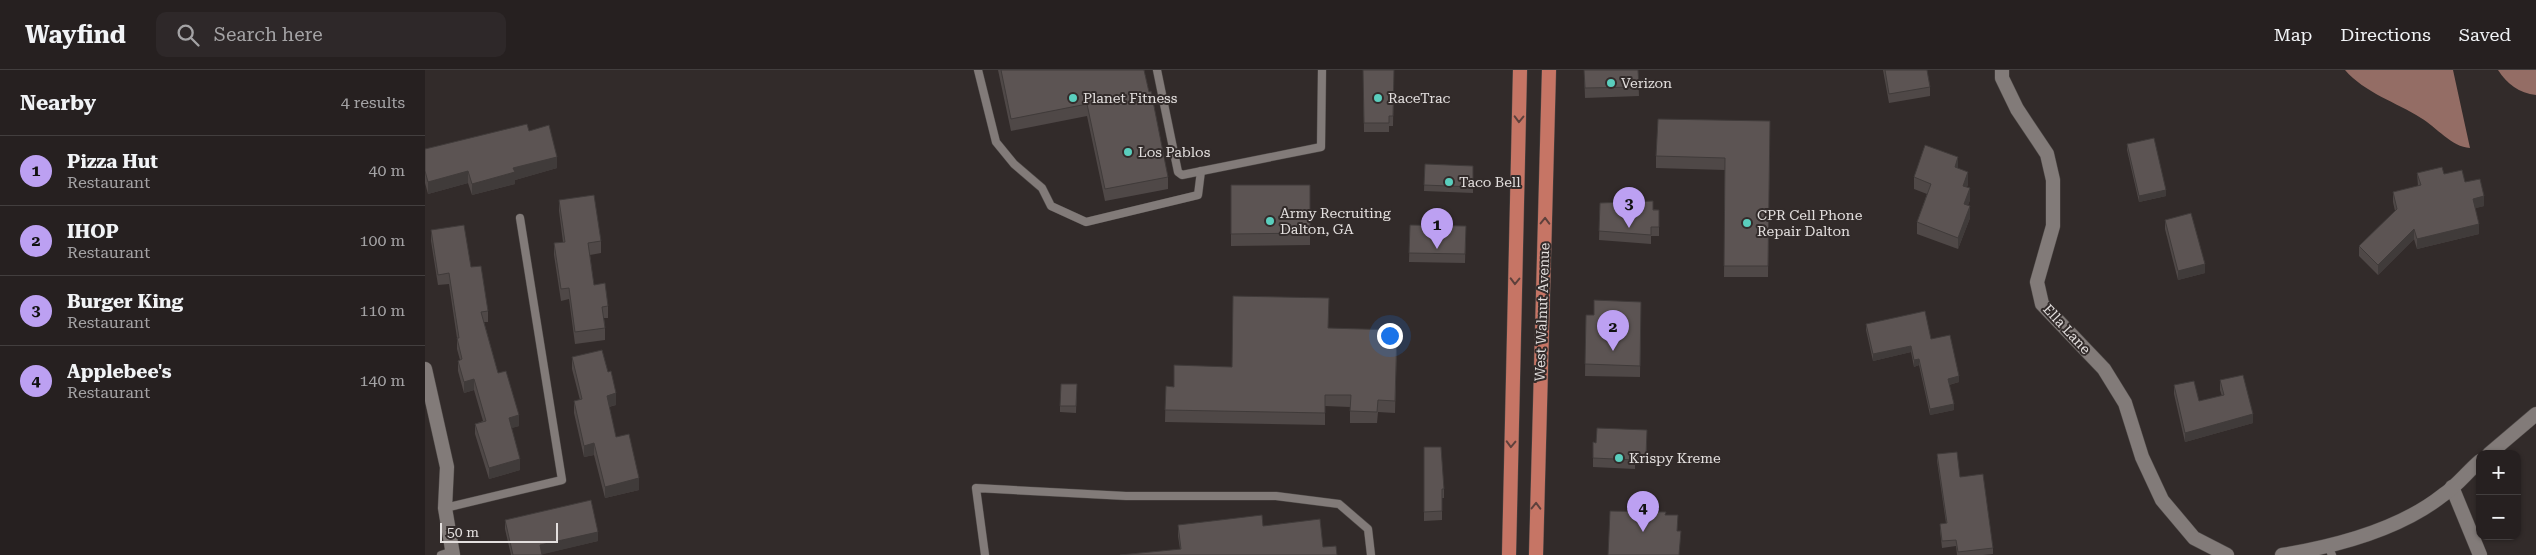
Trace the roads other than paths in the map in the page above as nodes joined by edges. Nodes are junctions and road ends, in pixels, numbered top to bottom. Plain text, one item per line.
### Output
1 (978, 70) edge
2 (1157, 70) edge
3 (1322, 70) edge
4 (1520, 70) edge
5 (1549, 70) edge
6 (2002, 70) edge
7 (1201, 171) junction
8 (520, 218) dead end
9 (425, 369) edge
10 (2536, 414) edge
11 (2494, 450) edge
12 (2476, 465) edge
13 (2452, 487) junction
14 (445, 508) junction
15 (2330, 550) edge
16 (449, 554) edge
17 (985, 555) edge
18 (1371, 555) edge
19 (1509, 555) edge
20 (1536, 555) edge
21 (2227, 555) edge
22 (2282, 555) edge
23 (2480, 555) edge

1 - 7 lane
2 - 7 lane
3 - 7 lane
4 -> 19 main road, West Walnut Avenue
20 -> 5 main road, West Walnut Avenue
6 - 21 street, Ella Lane
8 - 14 lane
9 - 14 street
10 - 11 street
12 - 13 street
13 - 15 street
13 - 23 street
14 - 16 street
15 - 22 street
17 - 18 lane

